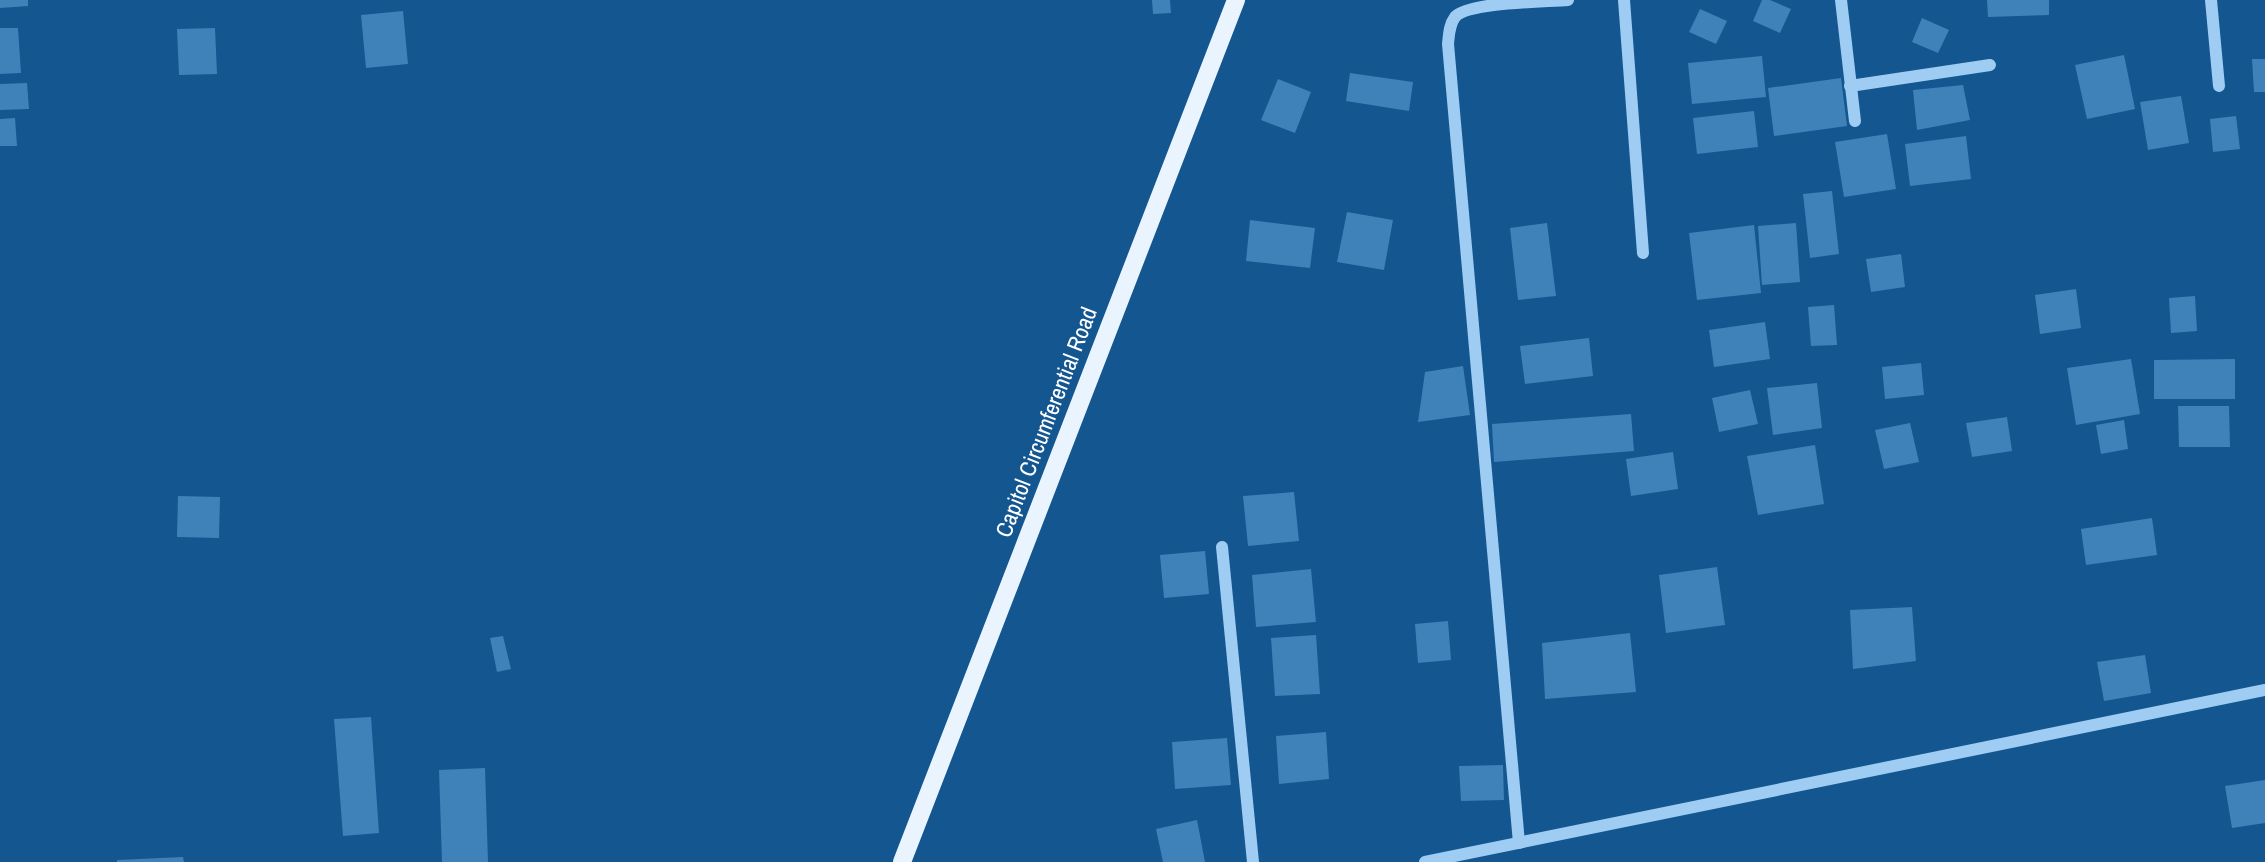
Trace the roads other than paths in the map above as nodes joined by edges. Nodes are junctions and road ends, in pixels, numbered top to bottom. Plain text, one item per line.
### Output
1 (1236, 0) edge
2 (1568, 0) edge
3 (1624, 0) edge
4 (1841, 0) edge
5 (2211, 0) edge
6 (1990, 65) dead end
7 (1850, 86) junction
8 (2219, 86) dead end
9 (1855, 121) dead end
10 (1643, 253) dead end
11 (1222, 547) dead end
12 (2265, 690) edge
13 (1519, 843) junction
14 (902, 862) edge
15 (1253, 862) edge
16 (1425, 862) edge

1 - 14 main road, Capitol Circumferential Road
2 - 13 street
3 - 10 street
4 - 7 street
5 - 8 street
6 - 7 street
7 - 9 street
11 - 15 street
12 - 13 street
13 - 16 street

